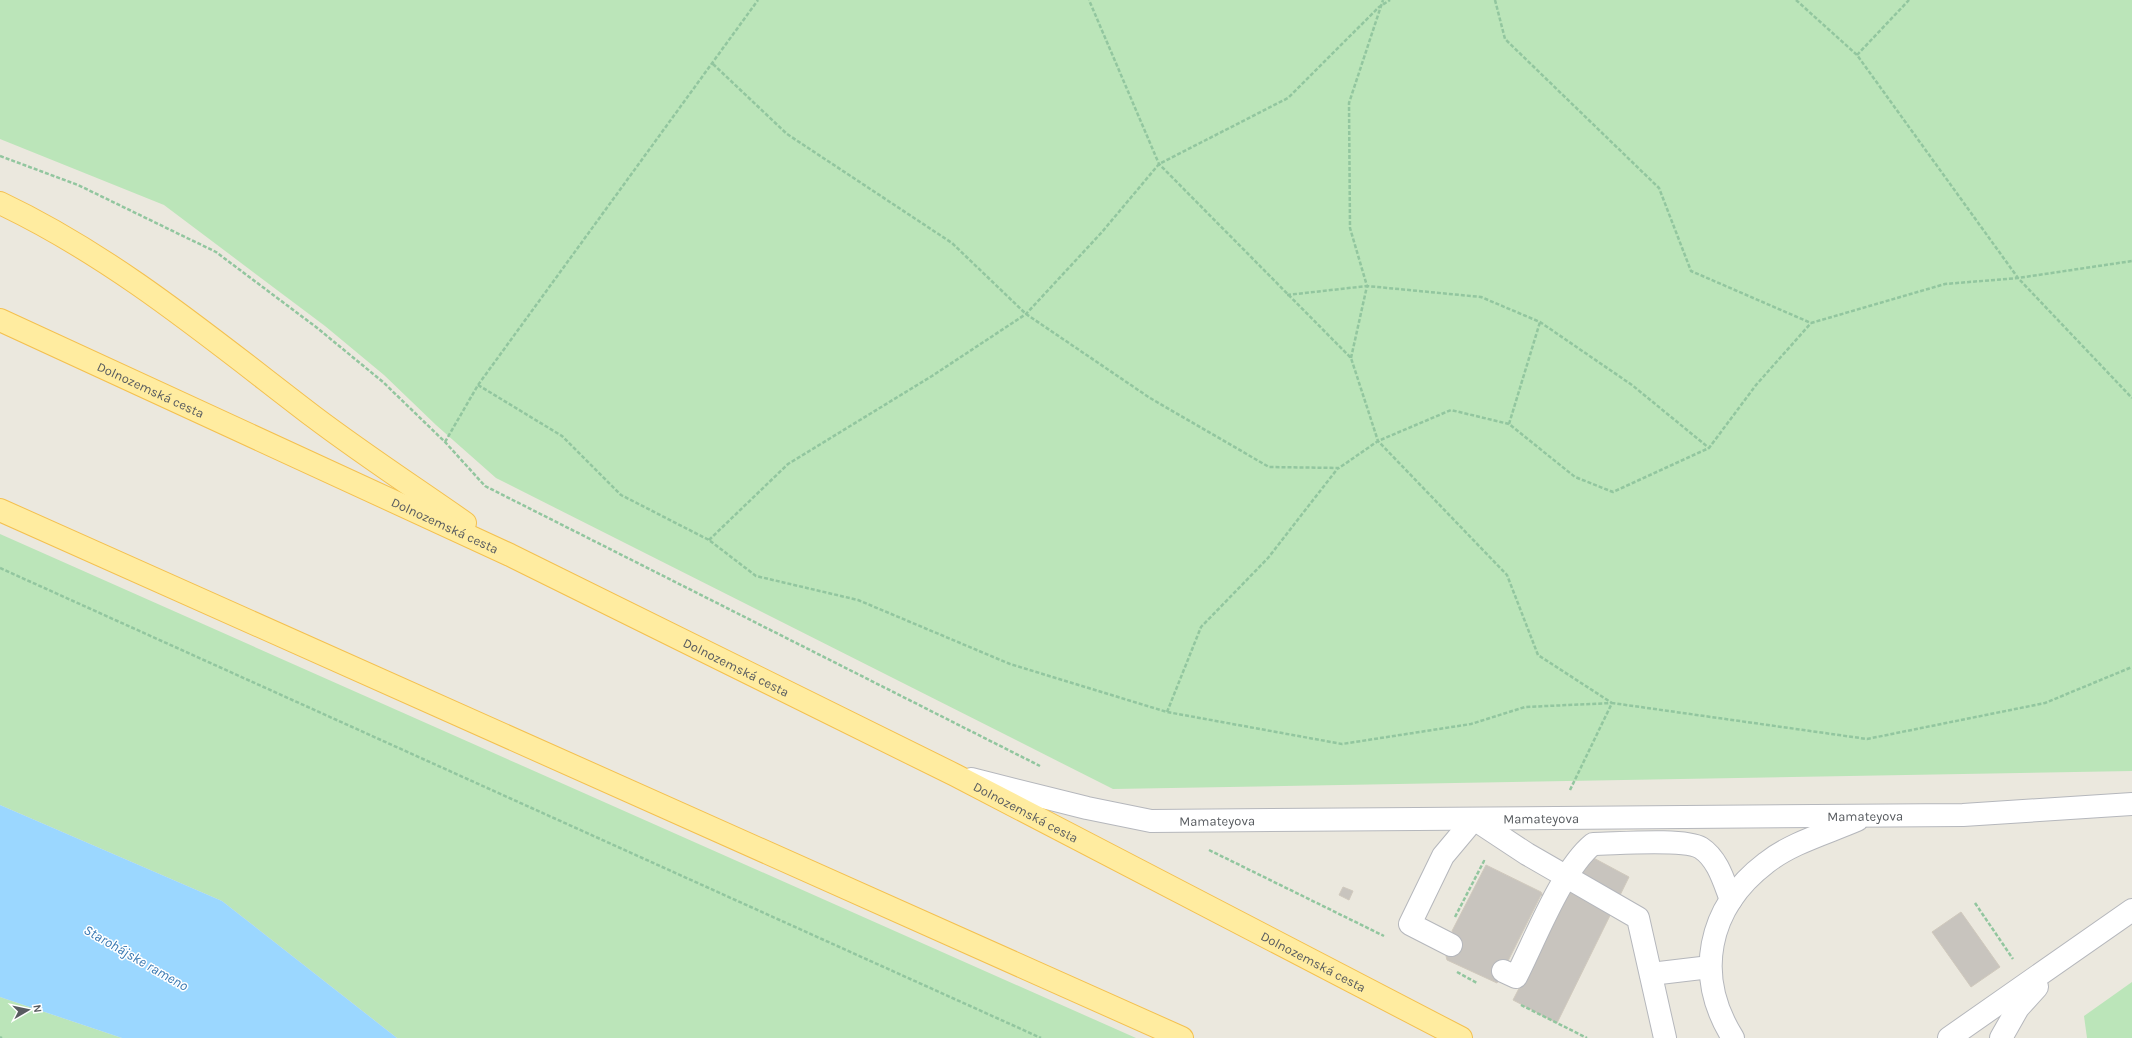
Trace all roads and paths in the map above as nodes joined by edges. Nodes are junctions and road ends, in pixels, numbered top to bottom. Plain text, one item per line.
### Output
1 (758, 0) edge
2 (1089, 0) edge
3 (1383, 0) edge
4 (1390, 0) edge
5 (1495, 0) edge
6 (1796, 0) edge
7 (1909, 0) edge
8 (1379, 7) junction
9 (1857, 55) junction
10 (713, 64) junction
11 (0, 156) edge
12 (1159, 164) junction
13 (0, 203) edge
14 (2132, 261) edge
15 (2018, 278) junction
16 (1367, 286) junction
17 (1287, 295) junction
18 (1026, 314) junction
19 (0, 320) edge
20 (1540, 322) junction
21 (1811, 323) junction
22 (1351, 358) junction
23 (478, 385) junction
24 (2132, 398) edge
25 (1510, 424) junction
26 (1378, 441) junction
27 (444, 442) junction
28 (1709, 448) junction
29 (1339, 468) junction
30 (0, 510) edge
31 (709, 540) junction
32 (510, 555) junction
33 (0, 568) edge
34 (2132, 667) edge
35 (1612, 704) junction
36 (1167, 712) junction
37 (1042, 767) dead end
38 (956, 775) junction
39 (2132, 804) edge
40 (1867, 816) junction
41 (1474, 819) junction
42 (1556, 819) junction
43 (1491, 864) dead end
44 (1566, 877) junction
45 (1731, 900) junction
46 (1975, 903) dead end
47 (2132, 910) edge
48 (1447, 943) joint
49 (2062, 959) junction
50 (1710, 967) junction
51 (1503, 971) dead end
52 (1651, 974) junction
53 (2028, 983) junction
54 (1042, 1038) edge
55 (1182, 1038) edge
56 (1461, 1038) edge
57 (1665, 1038) edge
58 (1733, 1038) edge
59 (1949, 1038) edge
60 (2001, 1038) edge

1 - 10 path
2 - 12 path
3 - 8 path
4 - 8 path
5 - 21 path
6 - 9 path
7 - 9 path
8 - 12 path
8 - 16 path
9 - 15 path
10 - 18 path
10 - 23 path
11 - 27 path
12 - 17 path
12 - 18 path
13 - 32 main road
14 - 15 path
15 - 21 path
15 - 24 path
16 - 17 path
16 - 20 path
16 - 22 path
17 - 22 path
18 - 29 path
18 - 31 path
19 - 32 main road, Dolnozemská cesta
20 - 25 path
20 - 28 path
21 - 28 path
22 - 26 path
23 - 27 path
23 - 31 path
25 - 26 path
25 - 28 path
26 - 29 path
26 - 35 path
27 - 37 path
29 - 36 path
30 - 55 main road
31 - 36 path
32 - 38 main road, Dolnozemská cesta
33 - 54 path
34 - 35 path
35 - 36 path
35 - 42 path
38 - 41 street, Mamateyova
38 - 56 main road, Dolnozemská cesta
39 - 40 street, Mamateyova
40 - 42 street, Mamateyova
40 - 45 street
41 - 42 street, Mamateyova
41 - 44 street
41 - 48 street
43 - 48 path
44 - 45 street
44 - 51 street
44 - 52 street
45 - 50 street
46 - 53 path
47 - 49 street
49 - 53 street
49 - 60 street
50 - 52 street
50 - 58 street
52 - 57 street
53 - 59 street

